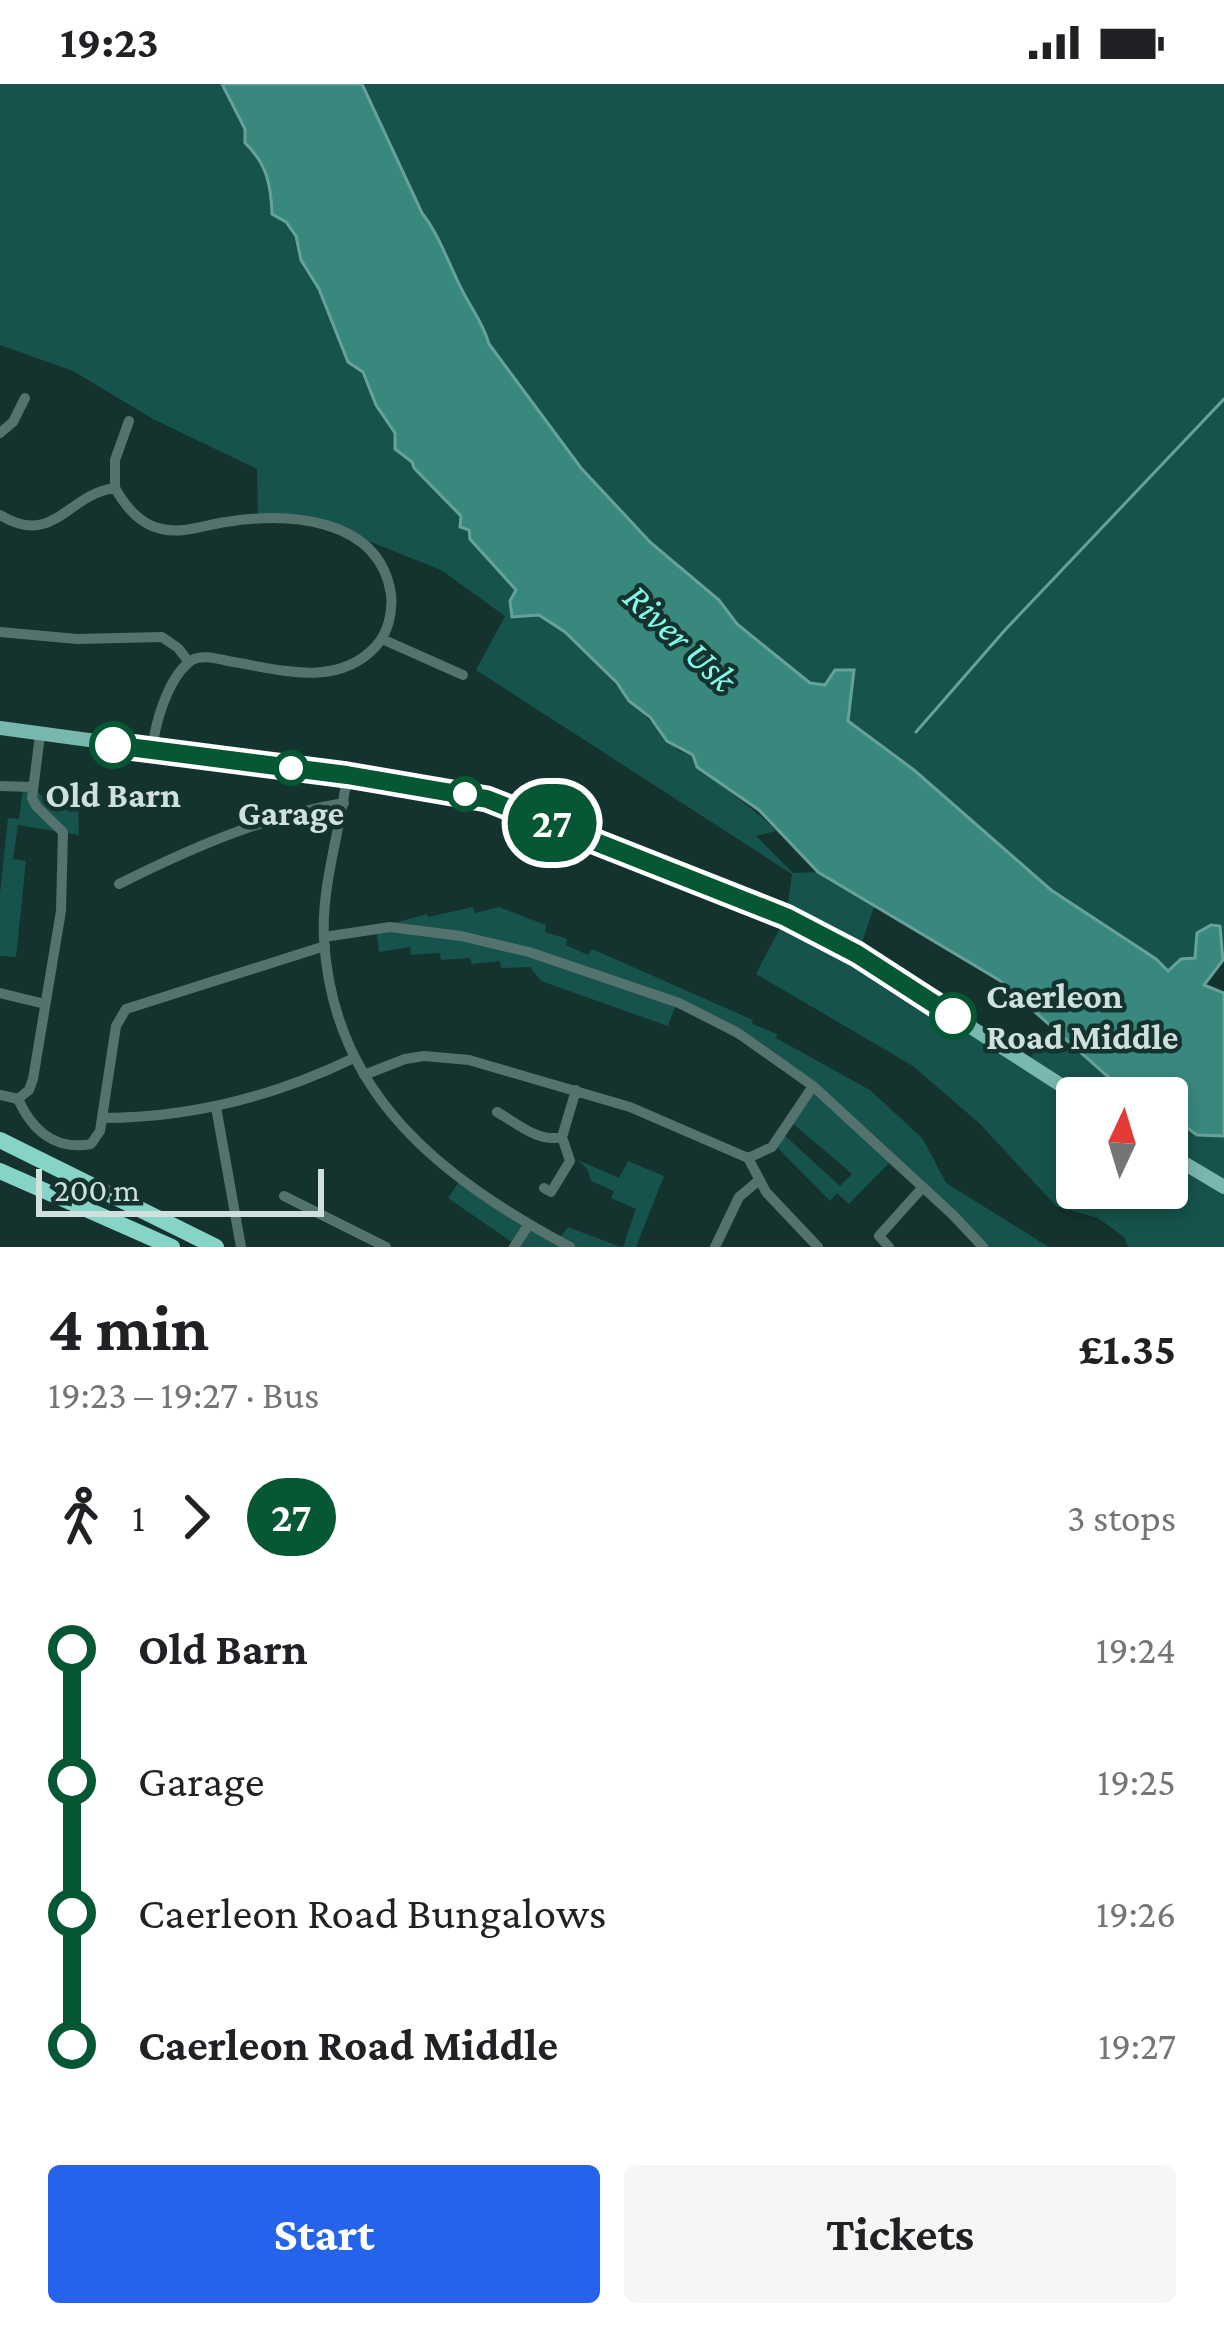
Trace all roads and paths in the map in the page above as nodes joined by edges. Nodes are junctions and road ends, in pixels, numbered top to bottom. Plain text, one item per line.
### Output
1 (25, 398) dead end
2 (16, 418) junction
3 (129, 421) dead end
4 (27, 426) dead end
5 (0, 433) edge
6 (115, 488) junction
7 (0, 515) edge
8 (0, 632) edge
9 (382, 639) junction
10 (189, 662) junction
11 (464, 675) dead end
12 (0, 728) edge
13 (40, 735) junction
14 (152, 750) junction
15 (347, 775) junction
16 (0, 786) edge
17 (33, 788) junction
18 (344, 803) junction
19 (119, 884) dead end
20 (324, 941) junction
21 (0, 993) edge
22 (45, 1004) junction
23 (354, 1058) junction
24 (364, 1076) junction
25 (1056, 1082) edge
26 (813, 1086) junction
27 (576, 1090) junction
28 (0, 1095) edge
29 (18, 1099) junction
30 (216, 1107) junction
31 (497, 1112) dead end
32 (103, 1118) junction
33 (562, 1137) junction
34 (0, 1140) edge
35 (0, 1150) edge
36 (748, 1158) junction
37 (1188, 1166) edge
38 (0, 1171) edge
39 (758, 1181) junction
40 (923, 1187) junction
41 (1224, 1187) edge
42 (97, 1188) junction
43 (544, 1188) dead end
44 (284, 1196) dead end
45 (529, 1224) junction
46 (172, 1247) edge
47 (216, 1247) edge
48 (241, 1247) edge
49 (386, 1247) edge
50 (514, 1247) edge
51 (570, 1247) edge
52 (716, 1247) edge
53 (818, 1247) edge
54 (889, 1247) edge
55 (983, 1247) edge

1 - 2 street
2 - 4 street
2 - 5 street
3 - 6 street
6 - 7 street
6 - 9 street
8 - 10 street
9 - 10 street
9 - 11 street
10 - 14 street
12 - 13 main road
13 - 14 main road
13 - 17 street
14 - 15 main road
15 - 18 street
15 - 25 main road
16 - 17 street
17 - 22 street
18 - 19 street
18 - 20 street
20 - 23 street
20 - 26 street
20 - 32 street
21 - 22 street
22 - 29 street
23 - 24 street
23 - 30 street
24 - 27 street
24 - 45 street
26 - 36 street
26 - 40 street
27 - 33 street
27 - 36 street
28 - 29 street
29 - 32 street
30 - 32 street
30 - 48 street
31 - 33 street
33 - 43 street
34 - 42 highway
35 - 42 highway
36 - 39 street
37 - 41 main road
38 - 46 highway
39 - 52 street
39 - 53 street
40 - 54 street
40 - 55 street
42 - 47 highway
44 - 49 street
45 - 50 street
45 - 51 street

